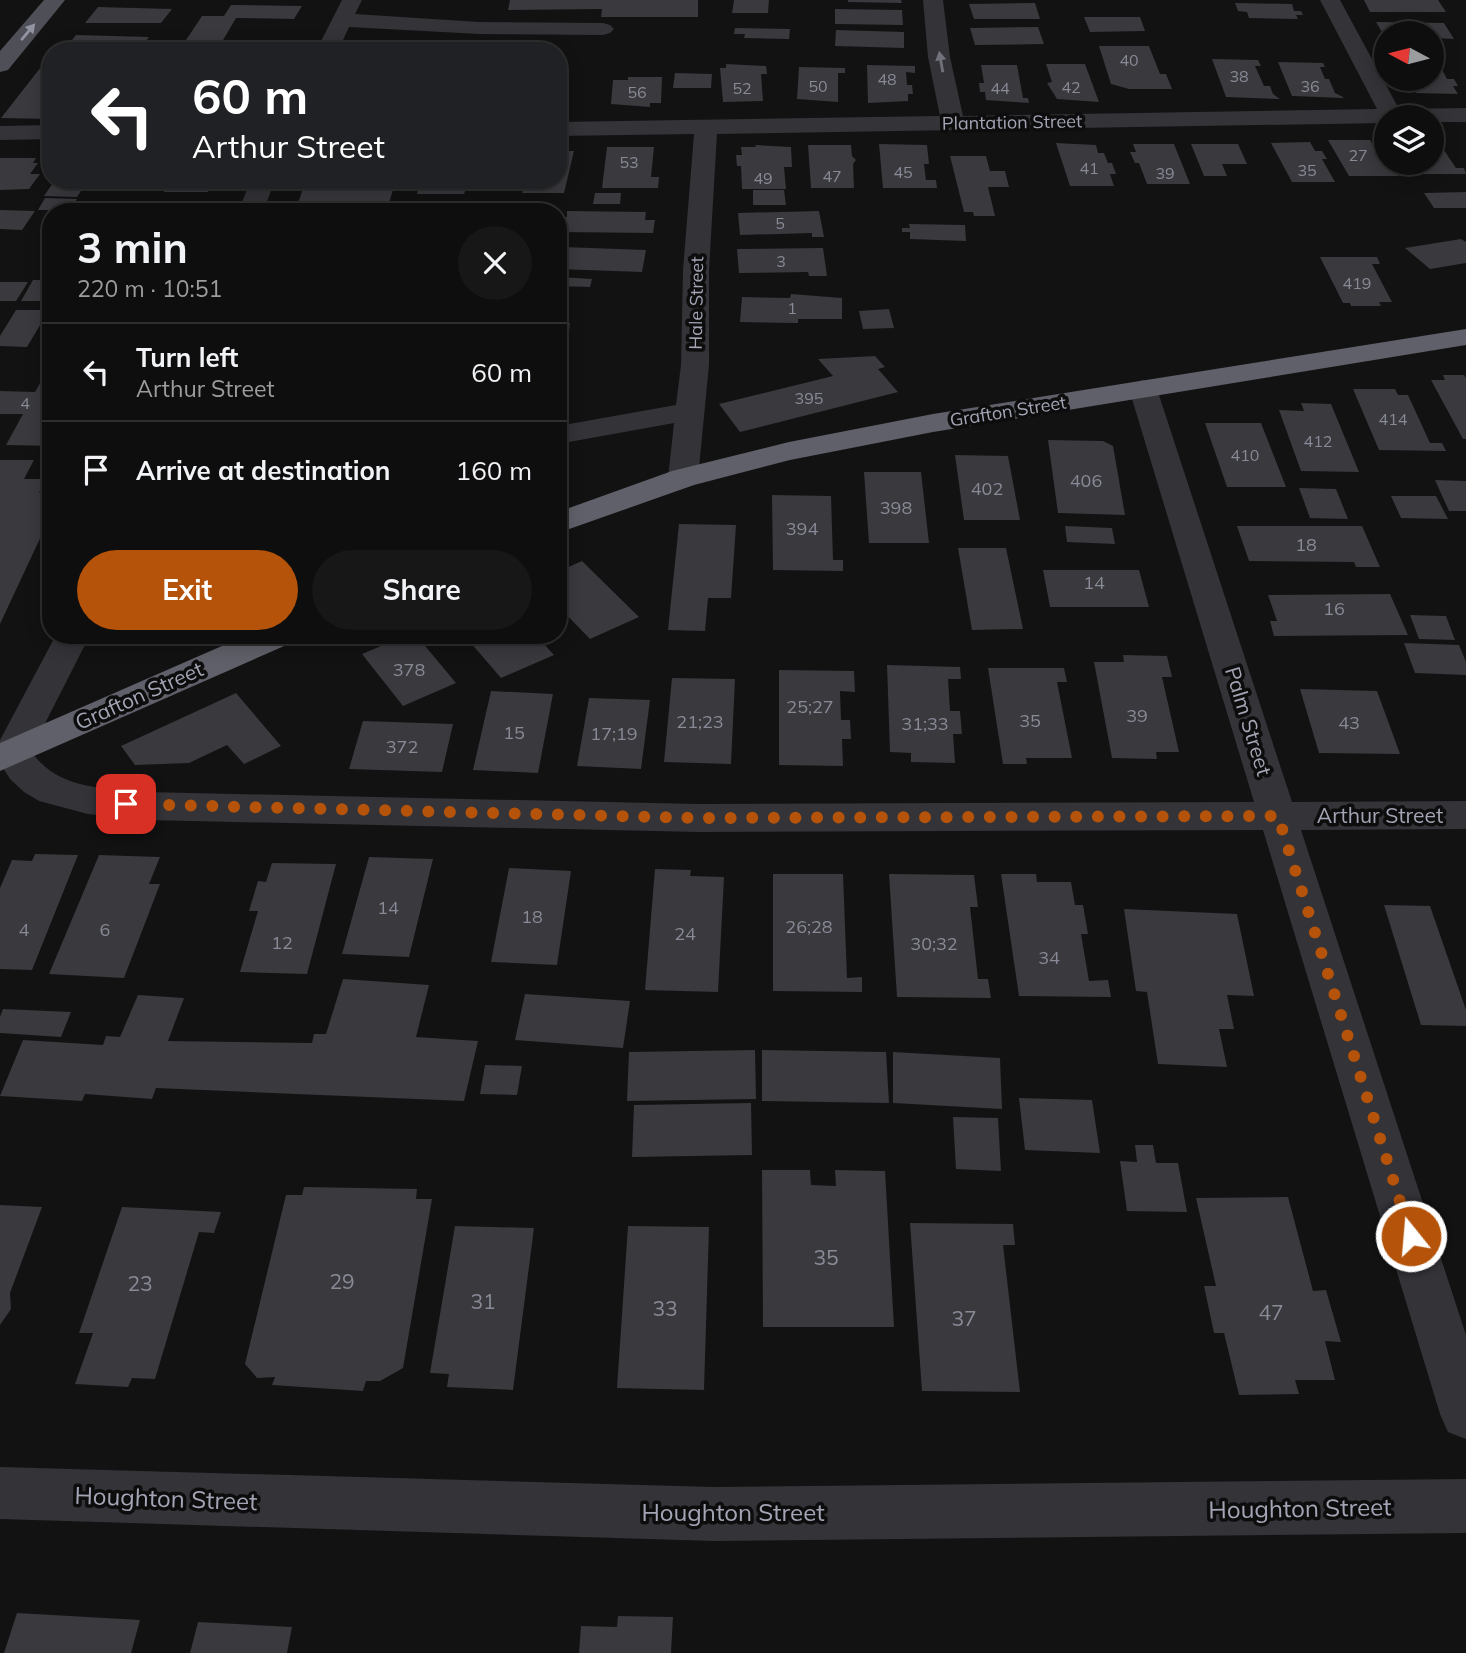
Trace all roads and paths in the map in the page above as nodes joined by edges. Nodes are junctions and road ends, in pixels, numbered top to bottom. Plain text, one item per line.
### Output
1 (55, 0) edge
2 (352, 0) edge
3 (933, 0) edge
4 (1331, 0) edge
5 (343, 20) junction
6 (603, 29) dead end
7 (332, 42) edge
8 (0, 65) edge
9 (1386, 105) edge
10 (1374, 115) edge
11 (1444, 115) edge
12 (1466, 115) edge
13 (953, 123) junction
14 (706, 127) junction
15 (567, 129) edge
16 (42, 132) edge
17 (0, 133) edge
18 (1466, 337) edge
19 (1143, 389) junction
20 (690, 411) junction
21 (567, 433) edge
22 (683, 478) junction
23 (567, 520) edge
24 (68, 644) edge
25 (257, 644) edge
26 (6, 755) edge
27 (1466, 815) edge
28 (1278, 816) junction
29 (1466, 1414) edge
30 (0, 1493) edge
31 (1466, 1506) edge

8 -> 1 main road
2 - 5 street
13 -> 3 street
4 - 9 street
5 - 6 street
5 - 7 street
10 - 13 street, Plantation Street
11 - 12 street, Plantation Street
13 - 14 street, Plantation Street
14 - 15 street, Plantation Street
14 - 20 street, Hale Street
16 - 17 street
18 - 19 highway, Grafton Street
19 - 22 highway, Grafton Street
19 - 28 street, Palm Street
20 - 21 street
20 - 22 street, Hale Street
22 - 23 highway, Grafton Street
24 - 26 street
25 - 26 highway, Grafton Street
26 - 28 street, Arthur Street
27 - 28 street, Arthur Street
28 - 29 street, Palm Street
30 - 31 street, Houghton Street

